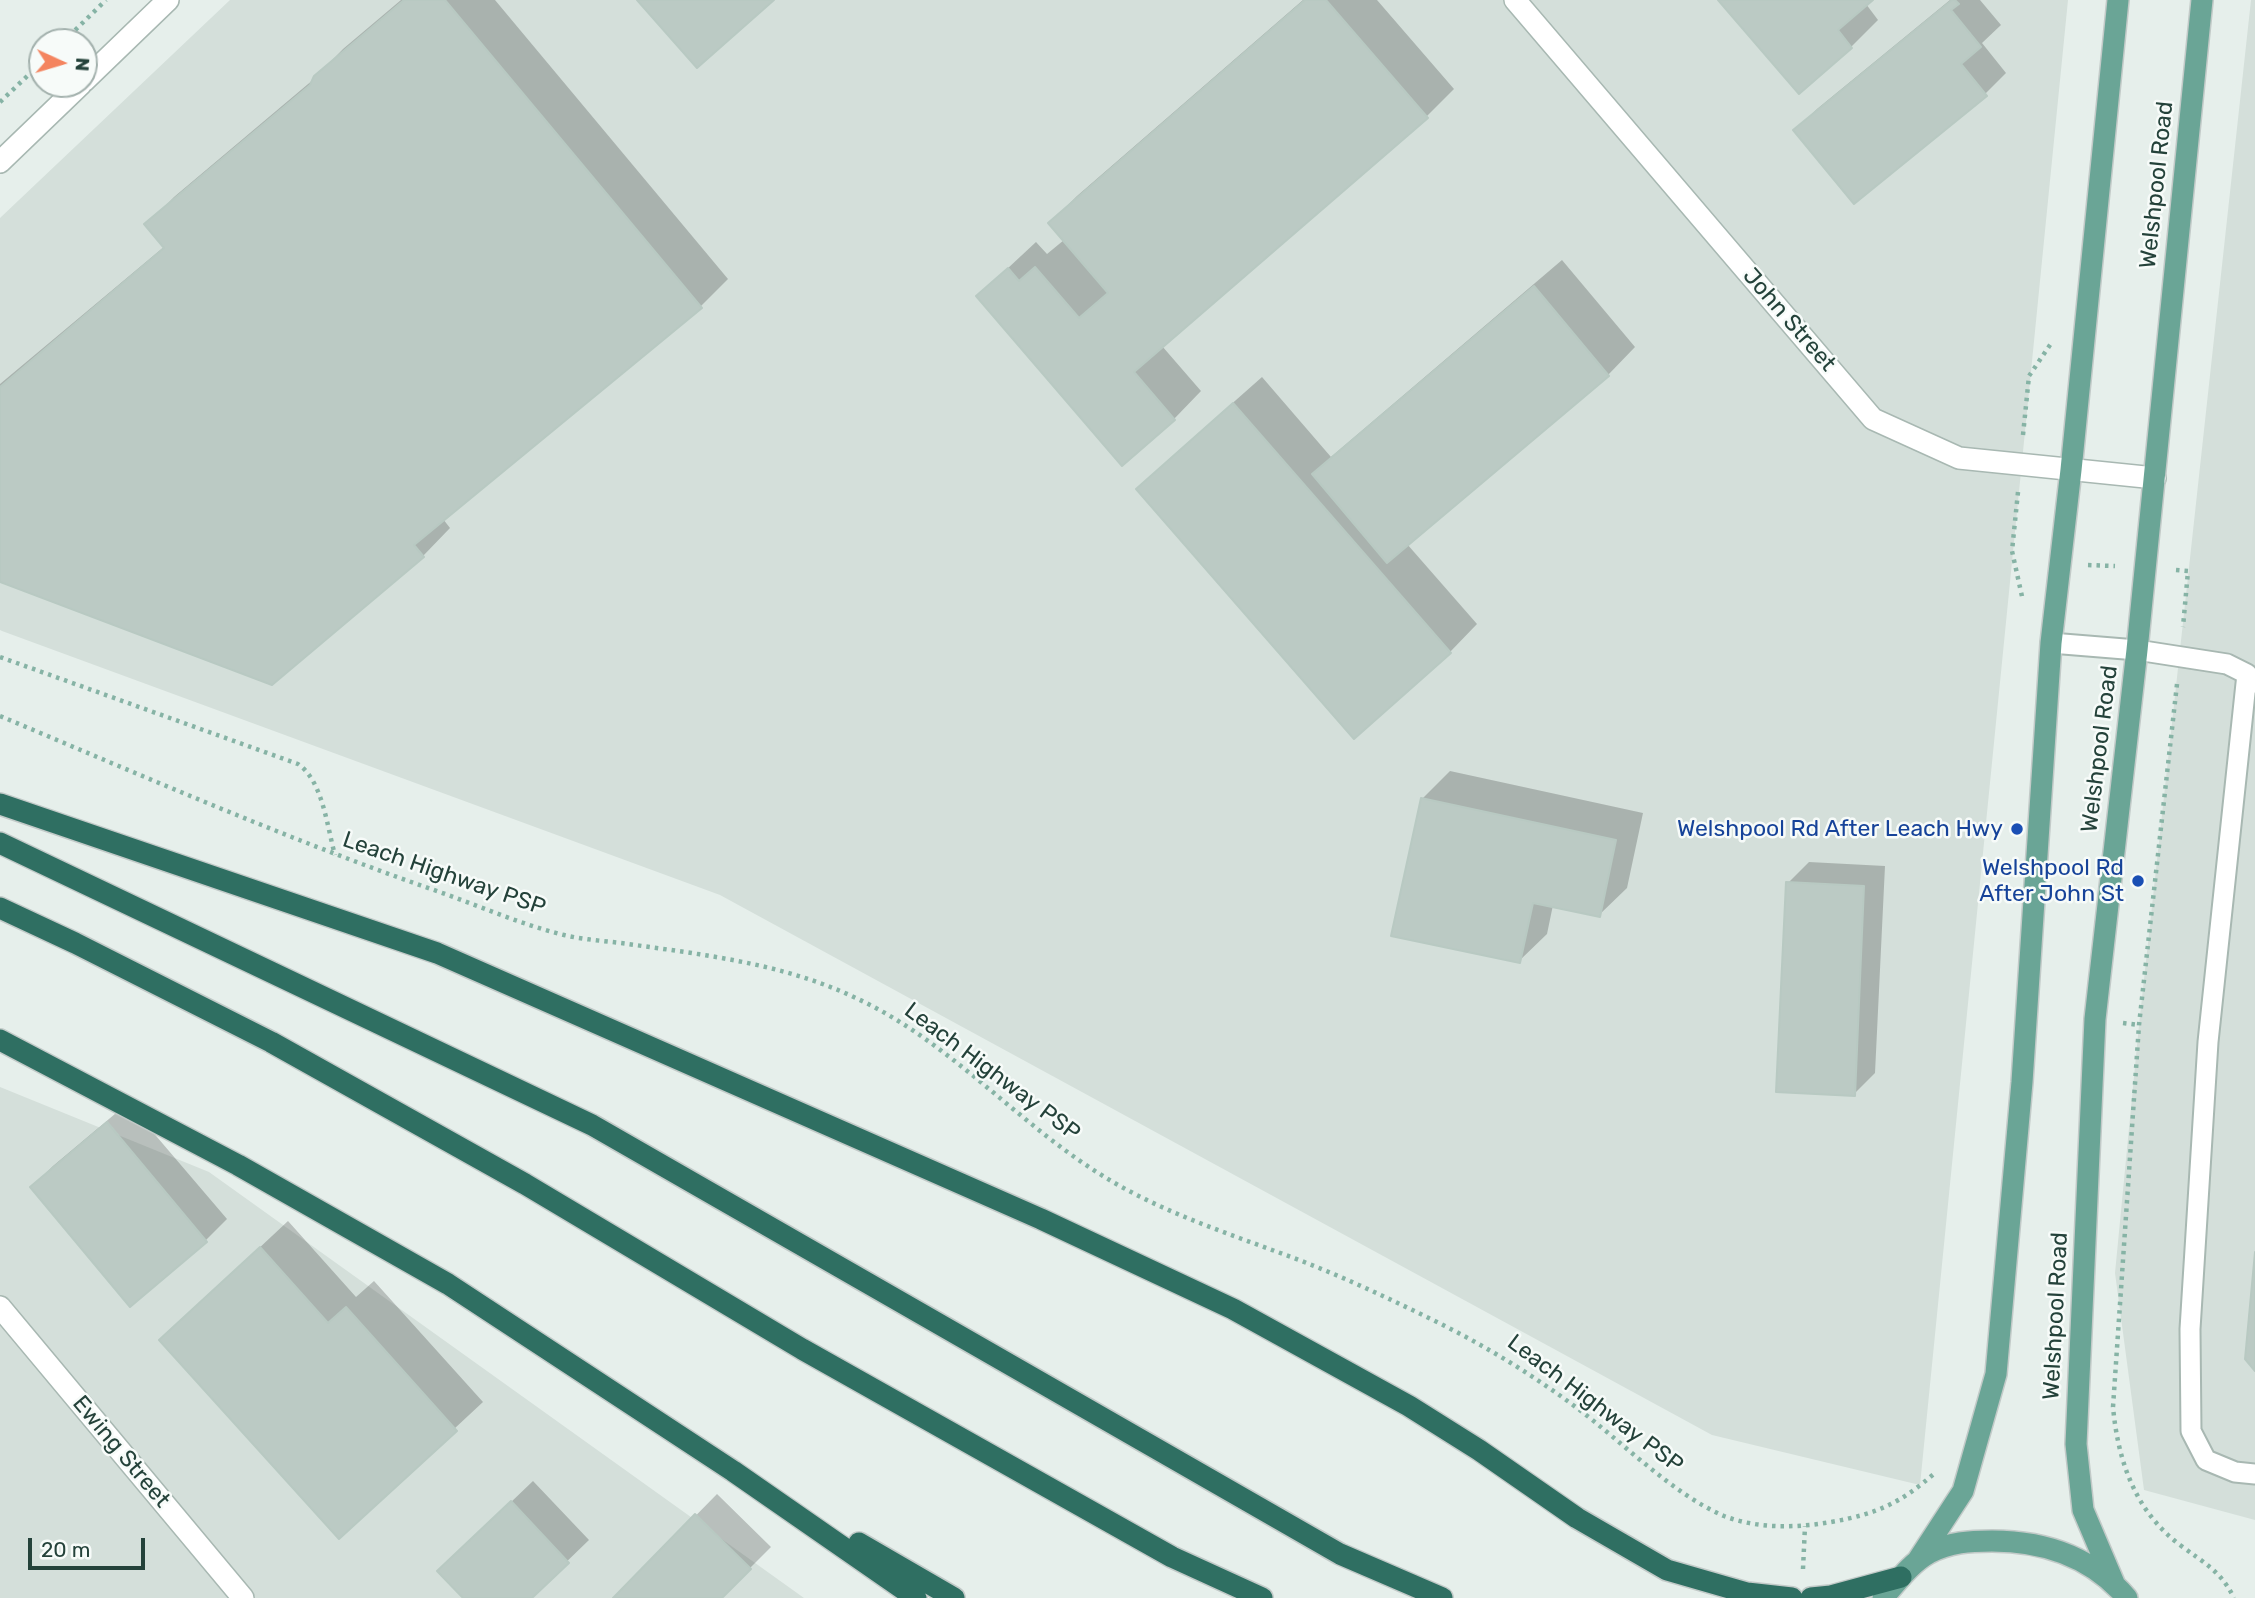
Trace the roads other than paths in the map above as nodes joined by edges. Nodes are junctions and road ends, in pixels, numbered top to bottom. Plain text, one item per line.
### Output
1 (168, 0) edge
2 (1516, 0) edge
3 (2118, 0) edge
4 (2202, 0) edge
5 (98, 68) edge
6 (67, 98) edge
7 (0, 162) edge
8 (2071, 470) junction
9 (2155, 478) junction
10 (2051, 643) junction
11 (2137, 650) junction
12 (2251, 679) edge
13 (0, 804) edge
14 (0, 843) edge
15 (0, 908) edge
16 (0, 1040) edge
17 (0, 1307) edge
18 (733, 1471) junction
19 (2255, 1474) edge
20 (1918, 1560) junction
21 (1901, 1577) junction
22 (2121, 1590) edge
23 (243, 1598) edge
24 (916, 1598) edge
25 (954, 1598) edge
26 (1262, 1598) edge
27 (1442, 1598) edge
28 (1792, 1598) edge
29 (1811, 1598) edge
30 (1883, 1598) edge

1 - 5 street
2 - 8 street, John Street
3 - 8 main road
4 - 9 main road, Welshpool Road
6 - 7 street
8 - 9 street, John Street
8 - 10 main road
9 - 11 main road, Welshpool Road
10 - 11 lane
10 - 20 main road
11 - 12 lane
11 - 22 main road, Welshpool Road
12 - 19 lane
13 - 28 highway
14 - 27 highway
15 - 26 highway
16 - 18 highway
17 - 23 street, Ewing Street
18 - 24 highway
18 - 25 highway
20 - 21 main road
20 - 22 main road
21 - 29 highway
21 - 30 main road

